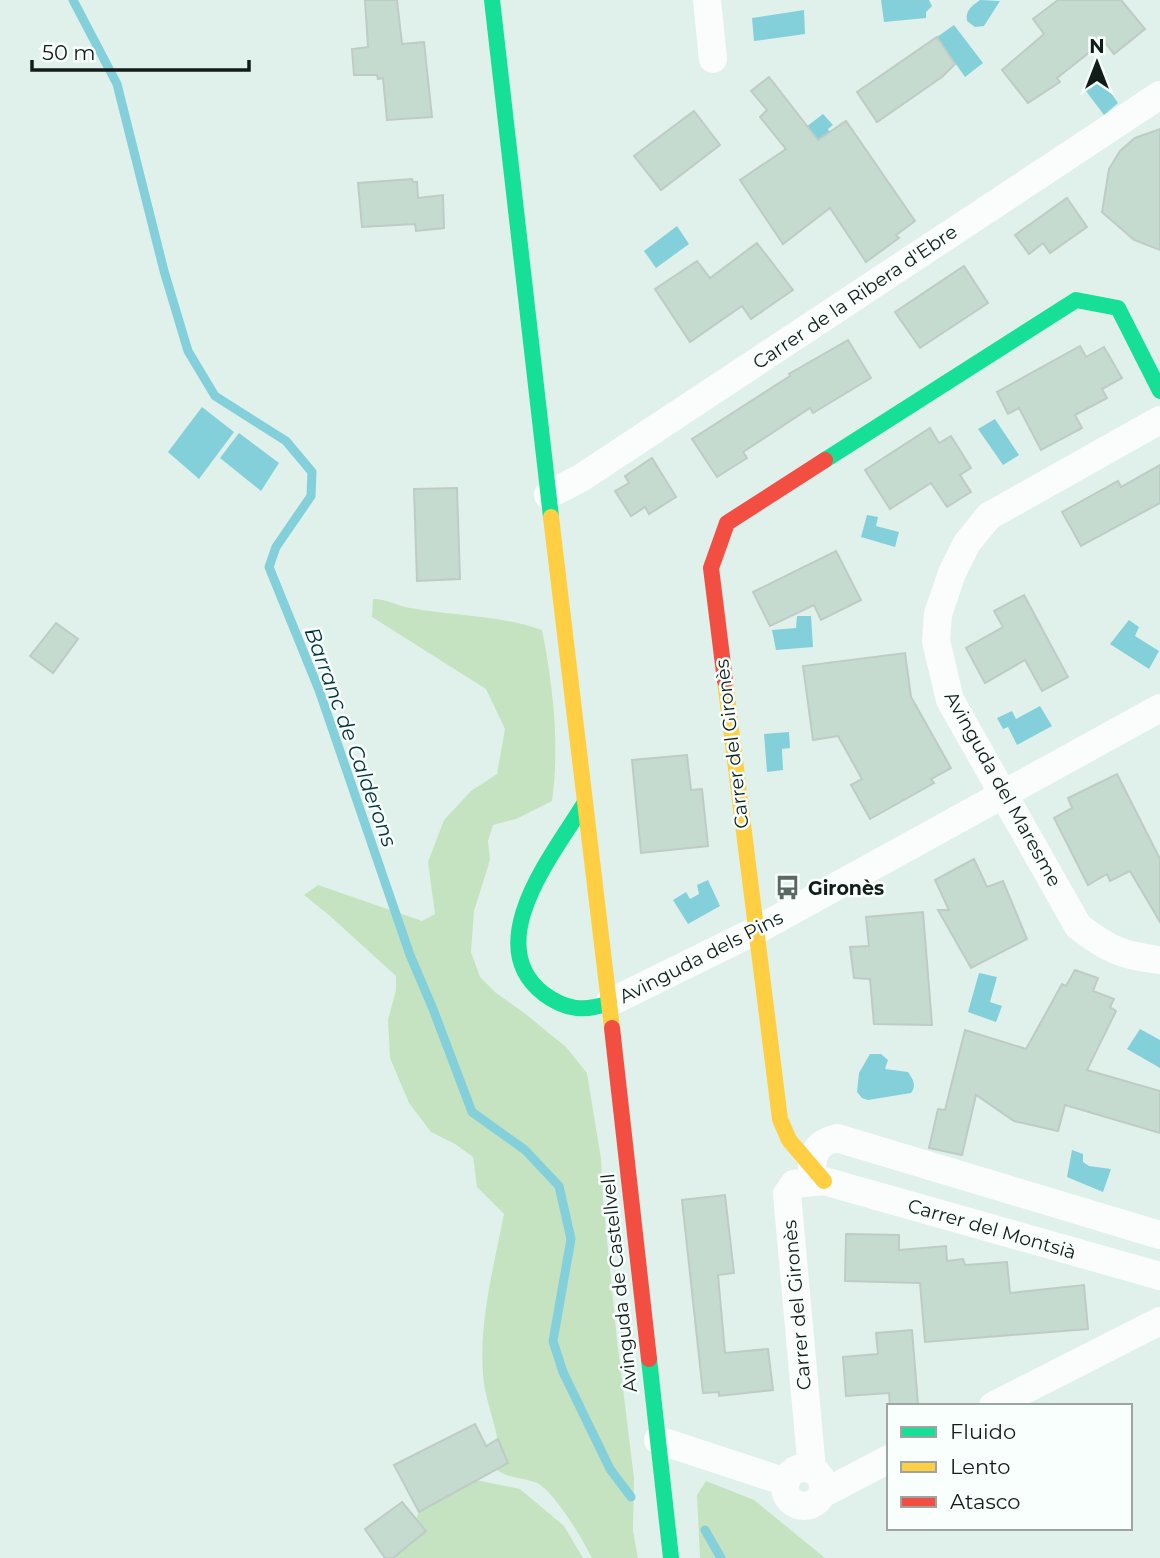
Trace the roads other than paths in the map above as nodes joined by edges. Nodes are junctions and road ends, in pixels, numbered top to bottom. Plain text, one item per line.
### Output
1 (492, 0) edge
2 (707, 0) edge
3 (713, 59) dead end
4 (1160, 95) edge
5 (1160, 391) edge
6 (1160, 420) edge
7 (548, 495) junction
8 (1160, 708) edge
9 (1002, 793) junction
10 (584, 804) junction
11 (755, 931) junction
12 (1160, 960) edge
13 (610, 1003) junction
14 (818, 1175) junction
15 (1160, 1235) edge
16 (1160, 1276) edge
17 (1160, 1321) edge
18 (997, 1404) edge
19 (658, 1440) junction
20 (887, 1460) edge
21 (817, 1482) junction
22 (671, 1558) edge

1 - 7 street, Avinguda de Castellvell
2 - 3 street
4 - 7 street, Carrer de la Ribera d'Ebre
5 - 11 street, Carrer del Gironès
6 - 9 street, Avinguda del Maresme
7 - 10 street, Avinguda de Castellvell
8 - 9 street, Avinguda dels Pins
9 - 11 street, Avinguda dels Pins
9 - 12 street, Avinguda del Maresme
10 - 13 street, Avinguda de Castellvell
10 - 13 street
11 - 13 street, Avinguda dels Pins
11 - 14 street, Carrer del Gironès
13 - 19 street, Avinguda de Castellvell
14 - 15 street
14 - 16 street, Carrer del Montsià
14 - 21 street, Carrer del Gironès
17 - 18 street
19 - 21 street
19 - 22 street, Avinguda de Castellvell
20 - 21 street

